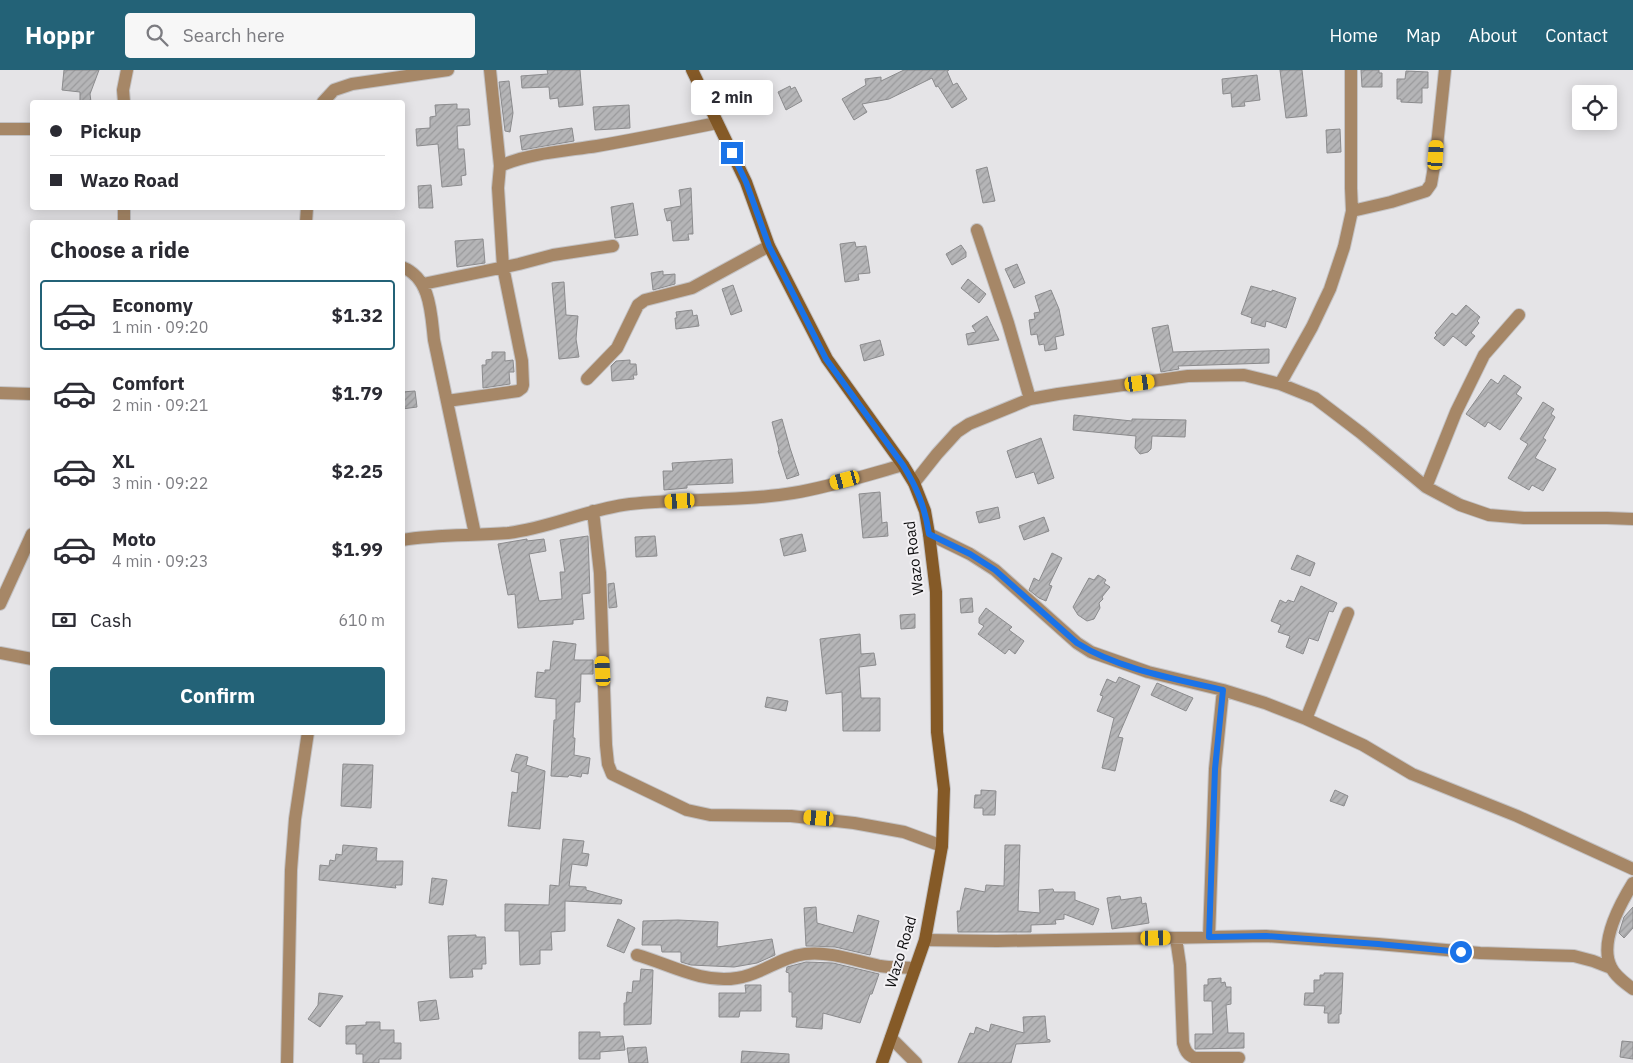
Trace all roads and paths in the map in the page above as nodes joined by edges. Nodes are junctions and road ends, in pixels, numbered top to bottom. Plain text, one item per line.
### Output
1 (127, 70) edge
2 (448, 70) edge
3 (490, 70) edge
4 (692, 70) edge
5 (1351, 70) edge
6 (1445, 70) edge
7 (124, 100) edge
8 (325, 100) edge
9 (717, 123) junction
10 (0, 129) edge
11 (30, 129) edge
12 (500, 166) junction
13 (1352, 211) junction
14 (977, 230) dead end
15 (613, 246) dead end
16 (769, 246) junction
17 (503, 267) junction
18 (405, 268) edge
19 (423, 284) junction
20 (1519, 314) dead end
21 (587, 379) dead end
22 (1280, 384) junction
23 (0, 393) edge
24 (30, 394) edge
25 (1030, 399) junction
26 (447, 401) junction
27 (903, 465) junction
28 (914, 483) junction
29 (1426, 487) junction
30 (593, 511) junction
31 (1633, 519) edge
32 (474, 534) junction
33 (929, 534) junction
34 (30, 538) edge
35 (405, 540) edge
36 (0, 604) edge
37 (1348, 613) dead end
38 (0, 653) edge
39 (30, 659) edge
40 (1223, 690) junction
41 (1306, 719) junction
42 (308, 735) edge
43 (942, 846) junction
44 (1633, 869) edge
45 (1633, 883) edge
46 (1209, 937) junction
47 (1176, 938) junction
48 (925, 940) junction
49 (637, 955) dead end
50 (915, 968) junction
51 (1611, 968) junction
52 (1633, 989) edge
53 (891, 1038) junction
54 (1239, 1058) dead end
55 (287, 1063) edge
56 (882, 1063) edge
57 (916, 1063) edge

1 - 7 street
2 - 8 street
3 - 12 street
4 - 9 main road, Wazo Road
5 - 13 street
6 - 13 street
9 - 12 street
9 - 16 main road, Wazo Road
10 - 11 street
12 - 17 street
13 - 22 street
14 - 25 street
15 - 17 street
16 - 21 street
16 - 27 main road, Wazo Road
17 - 19 street
17 - 26 street
18 - 19 street
19 - 26 street
20 - 29 street
22 - 25 street
22 - 29 street
23 - 24 street
25 - 28 street
26 - 32 street
27 - 28 main road, Wazo Road
27 - 30 street
28 - 33 main road, Wazo Road
29 - 31 street
30 - 32 street
30 - 43 street
32 - 35 street
33 - 40 street
33 - 43 main road, Wazo Road
34 - 36 street
37 - 41 street
38 - 39 street
40 - 41 street
40 - 46 street
41 - 44 street
42 - 55 street
43 - 48 main road, Wazo Road
45 - 51 street
46 - 47 street
46 - 51 street
47 - 48 street
47 - 54 street
48 - 50 main road, Wazo Road
49 - 50 street
50 - 53 main road, Wazo Road
51 - 52 street
53 - 56 main road, Wazo Road
53 - 57 street

